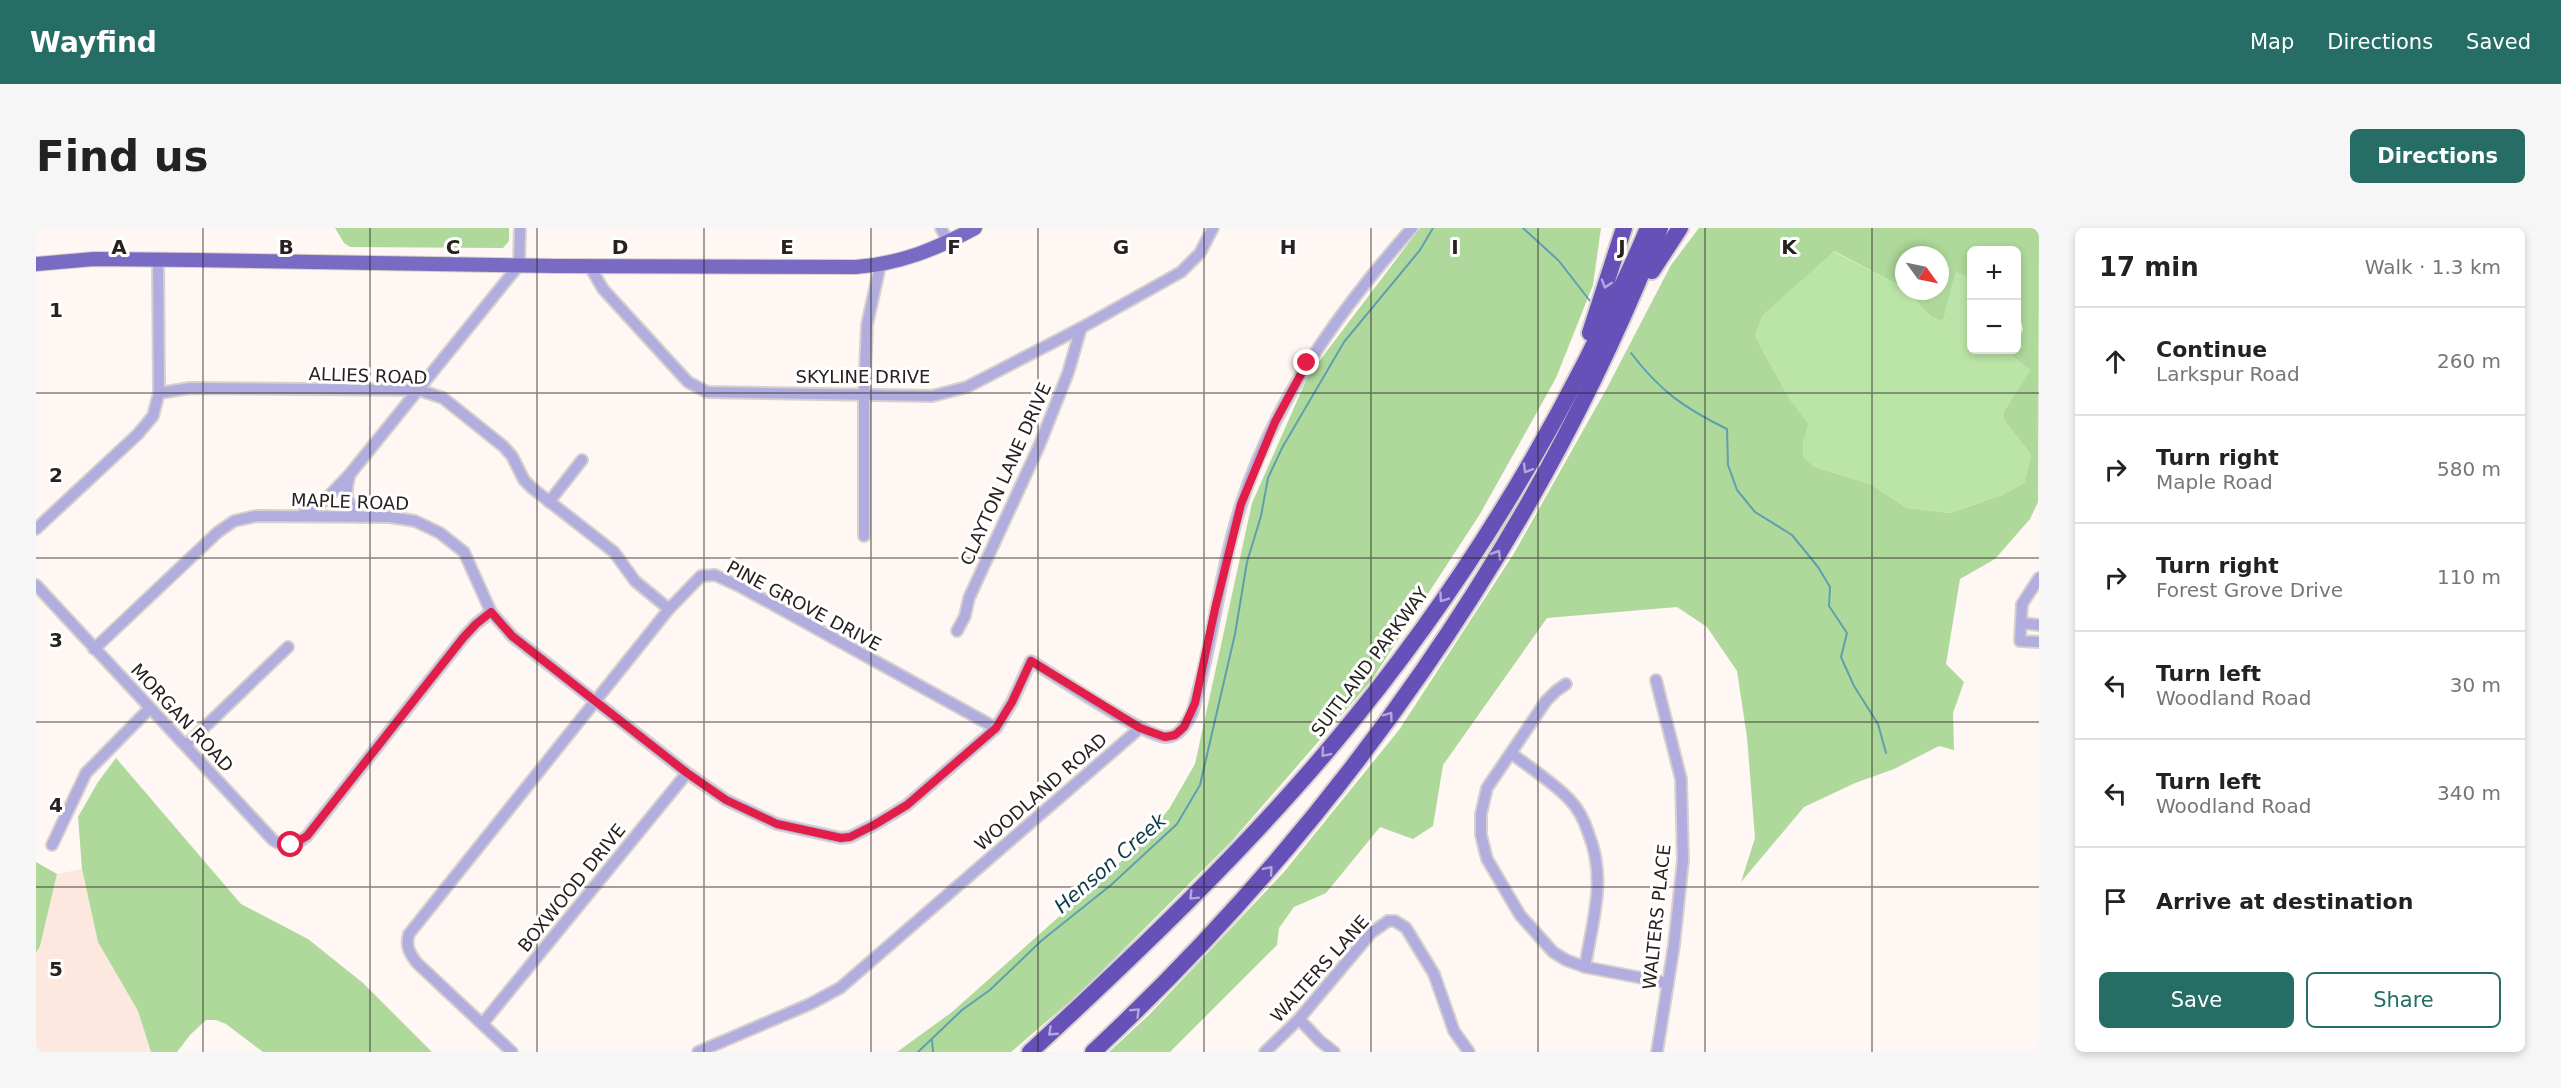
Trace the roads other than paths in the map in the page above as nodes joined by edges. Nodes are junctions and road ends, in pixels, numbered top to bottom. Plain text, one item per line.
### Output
1 (520, 228) edge
2 (941, 228) edge
3 (975, 228) edge
4 (1213, 228) edge
5 (1412, 228) edge
6 (1624, 228) edge
7 (1648, 228) edge
8 (1660, 228) edge
9 (1680, 228) edge
10 (948, 242) junction
11 (158, 260) junction
12 (36, 264) edge
13 (519, 265) junction
14 (589, 265) junction
15 (880, 266) junction
16 (1081, 328) junction
17 (1601, 363) junction
18 (419, 390) junction
19 (159, 393) junction
20 (864, 395) junction
21 (1553, 422) junction
22 (582, 460) dead end
23 (350, 474) junction
24 (549, 502) junction
25 (300, 516) junction
26 (361, 517) junction
27 (36, 529) edge
28 (864, 536) dead end
29 (2039, 578) edge
30 (36, 585) edge
31 (669, 609) junction
32 (491, 612) junction
33 (2022, 623) junction
34 (2039, 625) edge
35 (957, 631) dead end
36 (2039, 642) edge
37 (288, 647) dead end
38 (94, 649) junction
39 (1656, 680) dead end
40 (1566, 684) dead end
41 (597, 701) junction
42 (150, 708) junction
43 (996, 728) junction
44 (1140, 728) junction
45 (186, 745) junction
46 (1511, 753) junction
47 (687, 773) junction
48 (52, 845) dead end
49 (1586, 967) junction
50 (1668, 983) junction
51 (1299, 1019) junction
52 (483, 1023) junction
53 (512, 1052) edge
54 (698, 1052) edge
55 (1030, 1052) edge
56 (1093, 1052) edge
57 (1265, 1052) edge
58 (1334, 1052) edge
59 (1468, 1052) edge
60 (1657, 1052) edge

1 - 13 street
2 - 10 street
3 - 10 main road
4 - 16 street, SKYLINE DRIVE
5 - 44 street
6 -> 21 highway
7 - 21 highway, SUITLAND PARKWAY
8 - 17 highway
9 - 17 highway
10 - 15 main road
11 - 12 main road
11 - 13 main road
11 - 19 street
13 - 14 main road
13 - 18 street
14 - 15 main road
14 - 20 street, SKYLINE DRIVE
15 - 20 street
16 - 20 street, SKYLINE DRIVE
16 - 35 street, CLAYTON LANE DRIVE
56 -> 17 highway
18 - 19 street, ALLIES ROAD
18 - 23 street
18 - 24 street, ALLIES ROAD
19 - 27 street
20 - 28 street
21 -> 55 highway, SUITLAND PARKWAY
22 - 24 street
23 - 25 street
23 - 26 street
24 - 31 street, ALLIES ROAD
25 - 26 street, MAPLE ROAD
25 - 38 street, MAPLE ROAD
26 - 32 street, MAPLE ROAD
29 - 33 street
30 - 38 street, MORGAN ROAD
31 - 41 street, PINE GROVE DRIVE
31 - 43 street, PINE GROVE DRIVE
32 - 41 street, MAPLE ROAD
32 - 45 street, MORGAN ROAD
33 - 34 street
33 - 36 street
37 - 45 street
38 - 42 street, MORGAN ROAD
39 - 50 street, WALTERS PLACE
40 - 46 street
41 - 47 street, MAPLE ROAD
41 - 52 street, PINE GROVE DRIVE
42 - 45 street, MORGAN ROAD
42 - 48 street
43 - 44 street, MAPLE ROAD
43 - 47 street, MAPLE ROAD
44 - 54 street, WOODLAND ROAD
46 - 49 street
46 - 49 street
47 - 52 street, BOXWOOD DRIVE
49 - 50 street
50 - 60 street, WALTERS PLACE
51 - 57 street, WALTERS LANE
51 - 58 street
51 - 59 street, WALTERS LANE
52 - 53 street

